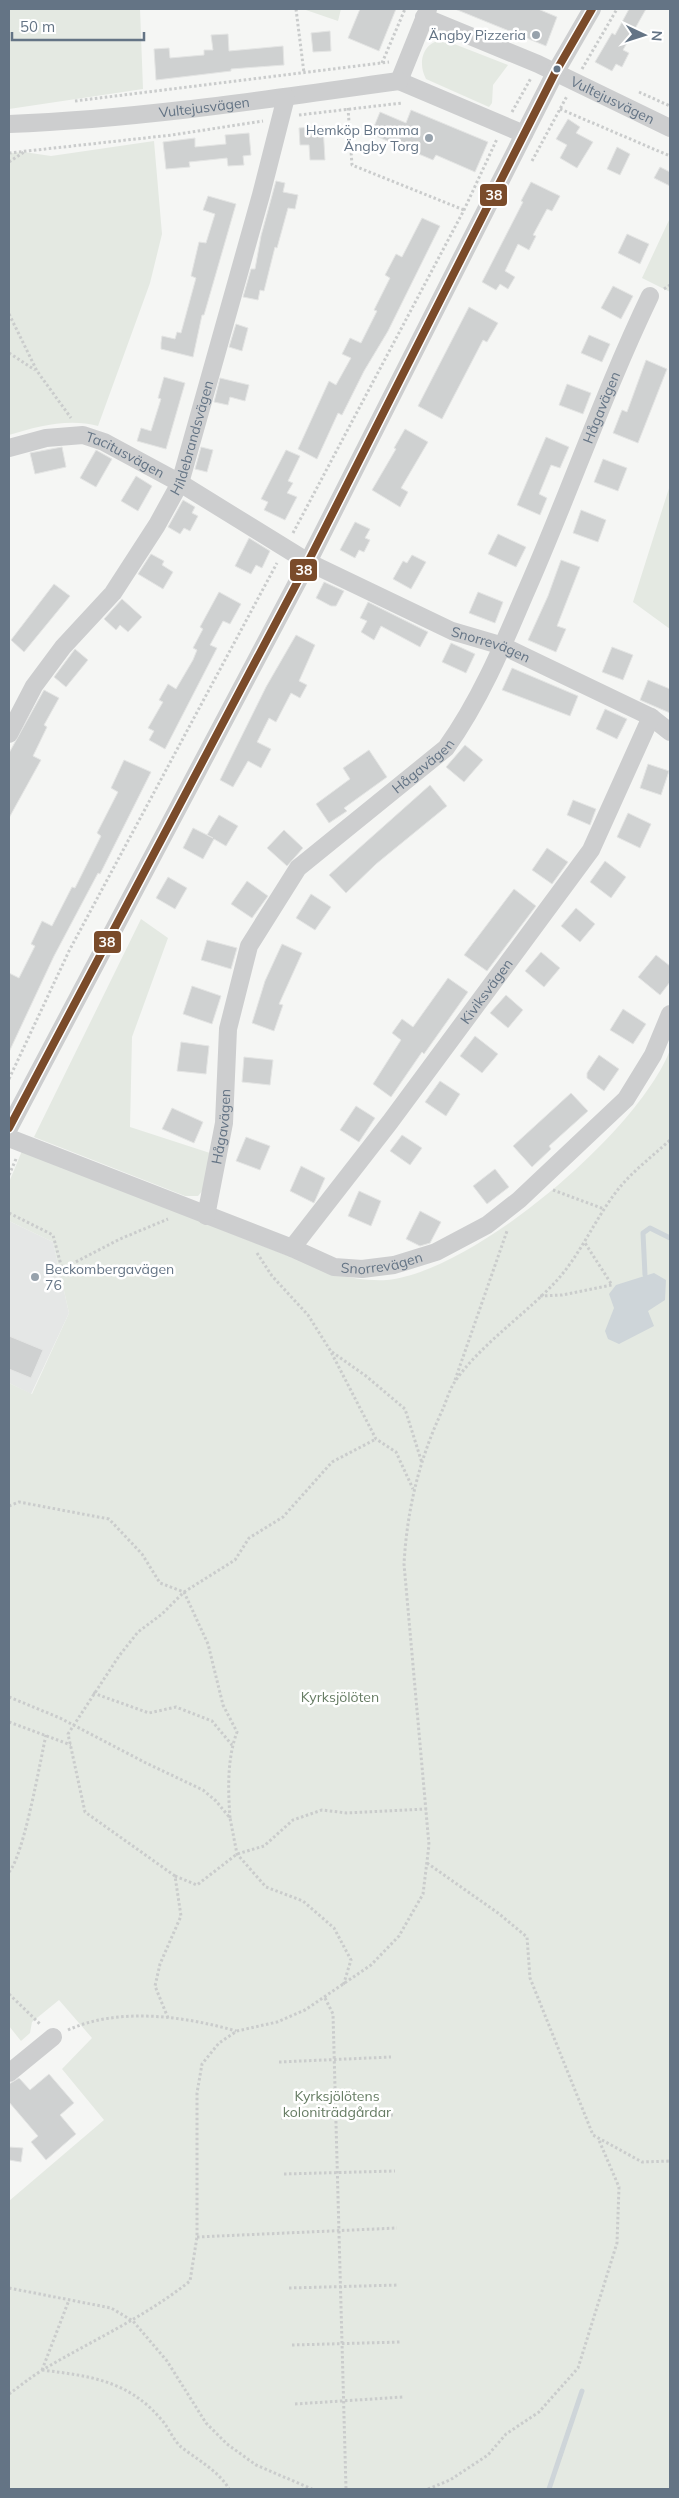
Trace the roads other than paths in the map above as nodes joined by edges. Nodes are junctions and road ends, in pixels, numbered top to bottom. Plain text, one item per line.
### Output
1 (592, 9) edge
2 (426, 13) edge
3 (555, 73) junction
4 (399, 81) junction
5 (286, 97) junction
6 (9, 124) edge
7 (670, 128) edge
8 (524, 134) junction
9 (650, 296) dead end
10 (9, 448) edge
11 (180, 483) junction
12 (308, 562) junction
13 (503, 646) junction
14 (651, 717) junction
15 (670, 732) edge
16 (9, 734) edge
17 (670, 1014) edge
18 (9, 1128) edge
19 (9, 1138) edge
20 (206, 1216) junction
21 (292, 1248) junction
22 (53, 2037) road end
23 (9, 2073) edge

1 - 3 street
2 - 3 street, Vultejusvägen
2 - 4 street
3 - 7 street, Vultejusvägen
3 - 8 street
4 - 5 street, Vultejusvägen
4 - 8 street
5 - 6 street, Vultejusvägen
5 - 11 street, Hildebrandsvägen
8 - 12 street
9 - 13 street, Hågavägen
10 - 11 street, Tacitusvägen
11 - 12 street, Tacitusvägen
11 - 16 street, Hildebrandsvägen
12 - 13 street, Snorrevägen
12 - 18 street
13 - 14 street, Snorrevägen
13 - 20 street, Hågavägen
14 - 15 street, Snorrevägen
14 - 21 street, Kiviksvägen
17 - 21 street, Snorrevägen
19 - 20 street, Snorrevägen
20 - 21 street, Snorrevägen
22 - 23 street

